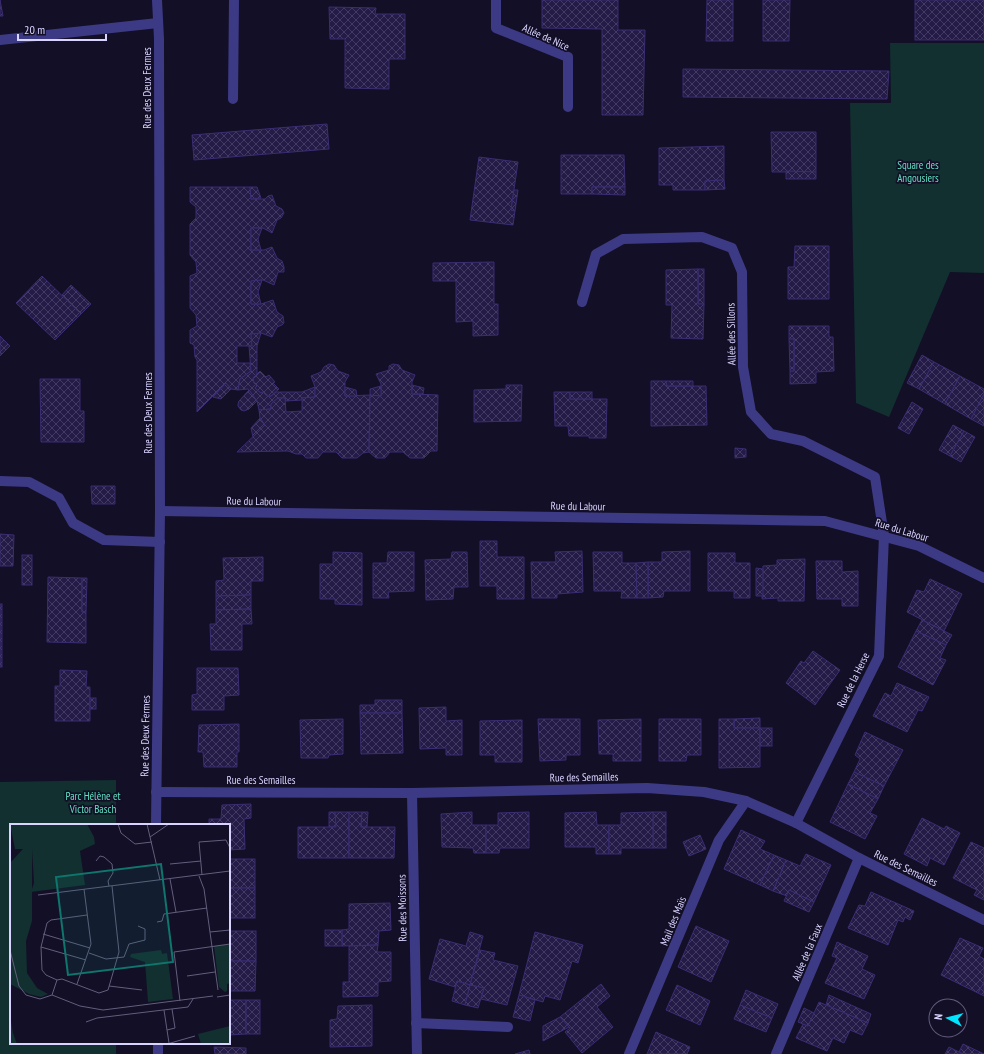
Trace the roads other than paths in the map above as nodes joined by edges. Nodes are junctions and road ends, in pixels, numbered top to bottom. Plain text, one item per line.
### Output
1 (157, 0) edge
2 (234, 0) edge
3 (496, 0) edge
4 (158, 23) junction
5 (0, 40) edge
6 (233, 99) dead end
7 (568, 107) dead end
8 (582, 302) dead end
9 (0, 481) edge
10 (160, 511) junction
11 (884, 536) junction
12 (160, 542) junction
13 (984, 578) edge
14 (156, 792) junction
15 (412, 792) junction
16 (746, 801) junction
17 (796, 823) junction
18 (156, 824) edge
19 (859, 858) junction
20 (984, 920) edge
21 (416, 1023) junction
22 (508, 1027) dead end
23 (417, 1054) edge
24 (629, 1054) edge
25 (776, 1054) edge

1 - 4 street, Rue des Deux Fermes
2 - 6 street
3 - 7 street, Allée de Nice
4 - 5 street
4 - 10 street, Rue des Deux Fermes
8 - 11 street, Allée des Sillons
9 - 12 street
10 - 11 street, Rue du Labour
10 - 12 street, Rue des Deux Fermes
11 - 13 street, Rue du Labour
11 - 17 street, Rue de la Herse
12 - 14 street, Rue des Deux Fermes
14 - 15 street, Rue des Semailles
14 - 18 street, Rue des Deux Fermes
15 - 16 street, Rue des Semailles
15 - 21 street, Rue des Moissons
16 - 17 street, Rue des Semailles
16 - 24 street, Mail des Maïs
17 - 19 street, Rue des Semailles
19 - 20 street, Rue des Semailles
19 - 25 street, Allée de la Faux
21 - 22 street
21 - 23 street, Rue des Moissons

